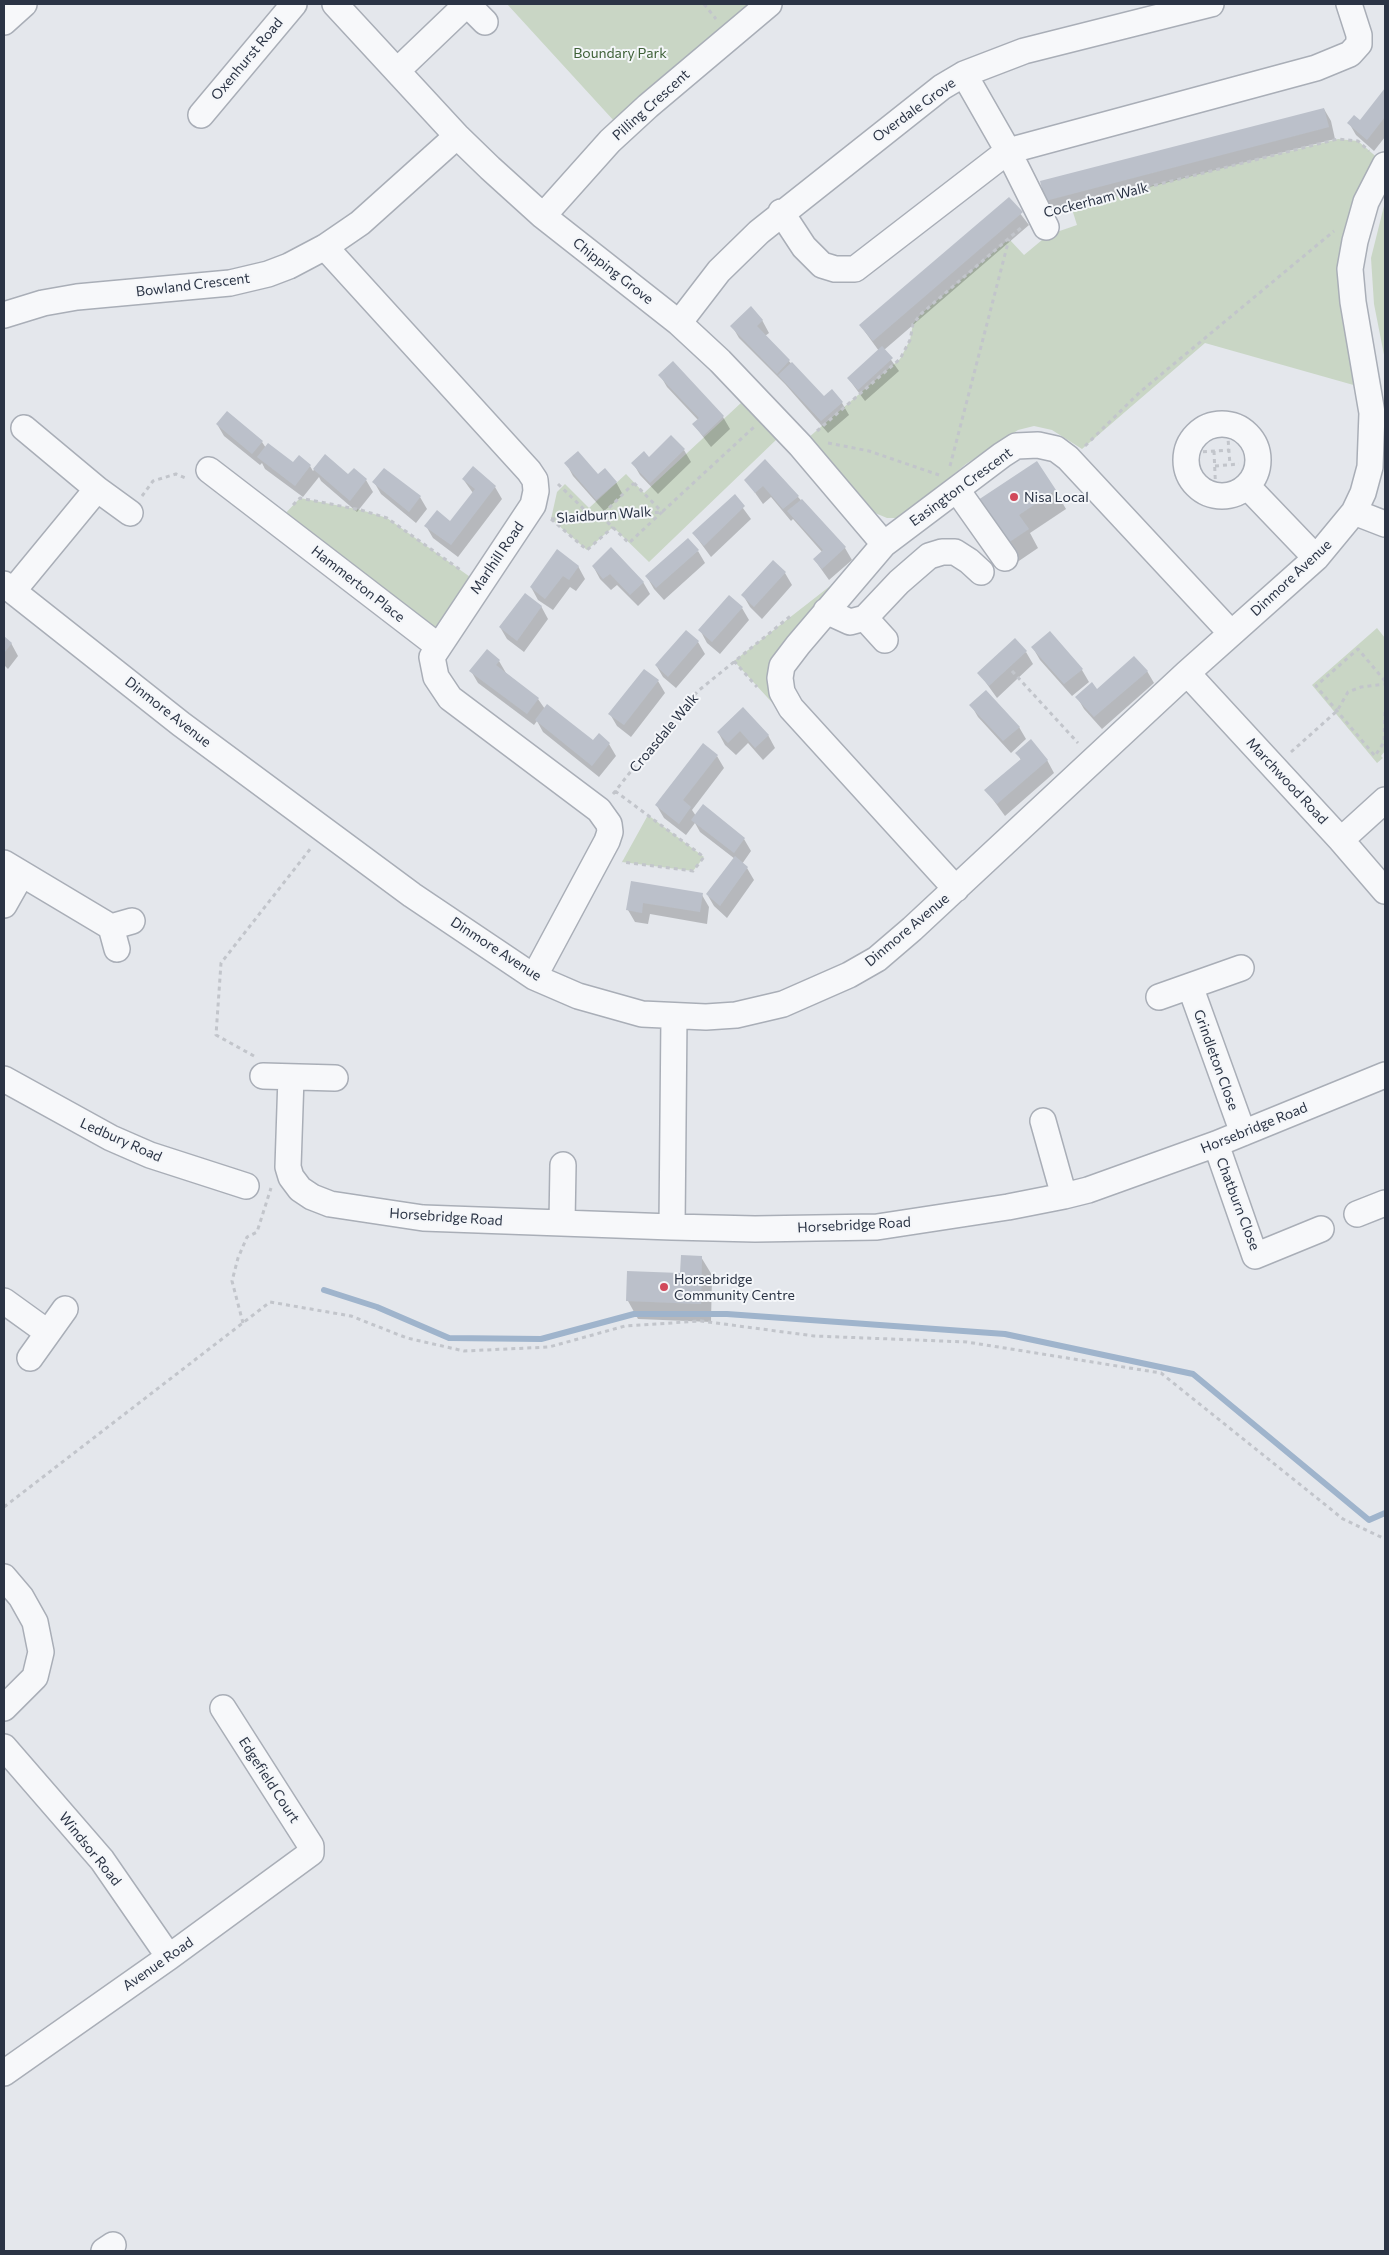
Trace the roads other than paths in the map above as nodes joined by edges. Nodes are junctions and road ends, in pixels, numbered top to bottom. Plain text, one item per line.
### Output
1 (24, 4) edge
2 (294, 4) edge
3 (335, 4) edge
4 (467, 4) edge
5 (769, 4) edge
6 (1212, 4) edge
7 (1349, 4) edge
8 (4, 22) edge
9 (485, 22) dead end
10 (398, 70) junction
11 (964, 74) junction
12 (201, 115) dead end
13 (457, 136) junction
14 (1008, 151) junction
15 (1379, 160) edge
16 (782, 212) junction
17 (543, 216) junction
18 (1043, 220) road end
19 (325, 246) junction
20 (4, 315) edge
21 (678, 323) junction
22 (24, 428) dead end
23 (209, 469) road end
24 (1247, 486) junction
25 (97, 489) junction
26 (948, 489) junction
27 (1354, 512) junction
28 (130, 513) road end
29 (1385, 524) edge
30 (884, 544) junction
31 (1005, 558) dead end
32 (1316, 558) junction
33 (981, 572) dead end
34 (8, 588) edge
35 (826, 611) junction
36 (865, 618) junction
37 (1231, 634) junction
38 (885, 640) dead end
39 (438, 646) junction
40 (1187, 673) junction
41 (1385, 800) edge
42 (1341, 840) junction
43 (12, 869) edge
44 (956, 889) junction
45 (1385, 891) edge
46 (4, 904) edge
47 (120, 932) dead end
48 (1241, 968) dead end
49 (534, 976) junction
50 (1190, 986) junction
51 (1159, 997) dead end
52 (674, 1016) junction
53 (263, 1076) road end
54 (291, 1076) junction
55 (1385, 1076) edge
56 (335, 1078) dead end
57 (4, 1079) edge
58 (1043, 1121) dead end
59 (1243, 1134) junction
60 (1216, 1144) junction
61 (563, 1165) dead end
62 (246, 1186) dead end
63 (1064, 1196) junction
64 (1385, 1204) edge
65 (1357, 1214) dead end
66 (562, 1223) junction
67 (672, 1227) junction
68 (1321, 1229) dead end
69 (4, 1301) edge
70 (65, 1309) dead end
71 (48, 1332) junction
72 (30, 1358) dead end
73 (4, 1577) edge
74 (4, 1708) edge
75 (223, 1708) dead end
76 (4, 1747) edge
77 (311, 1853) joint
78 (169, 1957) junction
79 (4, 2073) edge

1 - 8 street
2 - 12 street, Oxenhurst Road
3 - 10 street, Chipping Grove
4 - 9 street
4 - 10 street
5 - 17 street, Pilling Crescent
6 - 11 street, Overdale Grove
7 - 14 street
10 - 13 street, Chipping Grove
11 - 14 street
11 - 16 street, Overdale Grove
13 - 17 street, Chipping Grove
13 - 19 street, Bowland Crescent
14 - 16 street
14 - 18 street
15 - 27 street, Dinmore Avenue
16 - 21 street, Overdale Grove
17 - 21 street, Chipping Grove
19 - 20 street, Bowland Crescent
19 - 39 street, Marlhill Road
21 - 30 street, Chipping Grove
22 - 25 street
23 - 39 street, Hammerton Place
24 - 24 street
24 - 32 street
25 - 28 street
25 - 34 street
26 - 30 street, Easington Crescent
26 - 31 street
26 - 37 street, Easington Crescent
27 - 29 street
27 - 32 street, Dinmore Avenue
30 - 35 street, Easington Crescent
32 - 37 street, Dinmore Avenue
33 - 36 street
34 - 49 street, Dinmore Avenue
35 - 36 street
35 - 44 street, Easington Crescent
36 - 38 street
37 - 40 street, Dinmore Avenue
39 - 49 street, Marlhill Road
40 - 42 street, Marchwood Road
40 - 44 street, Dinmore Avenue
41 - 42 street
42 - 45 street, Marchwood Road
43 - 46 street
43 - 47 street
44 - 52 street, Dinmore Avenue
48 - 50 street
49 - 52 street, Dinmore Avenue
50 - 51 street
50 - 59 street, Grindleton Close
52 - 67 street
53 - 54 street
54 - 56 street
54 - 66 street, Horsebridge Road
55 - 59 street, Horsebridge Road
57 - 62 street, Ledbury Road
58 - 63 street
59 - 60 street, Horsebridge Road
60 - 63 street, Horsebridge Road
60 - 68 street, Chatburn Close
61 - 66 street
63 - 67 street, Horsebridge Road
64 - 65 street
66 - 67 street, Horsebridge Road
69 - 71 street
70 - 71 street
71 - 72 street
73 - 74 street
75 - 77 street, Edgefield Court
76 - 78 street, Windsor Road
77 - 78 street, Avenue Road
78 - 79 street, Avenue Road

